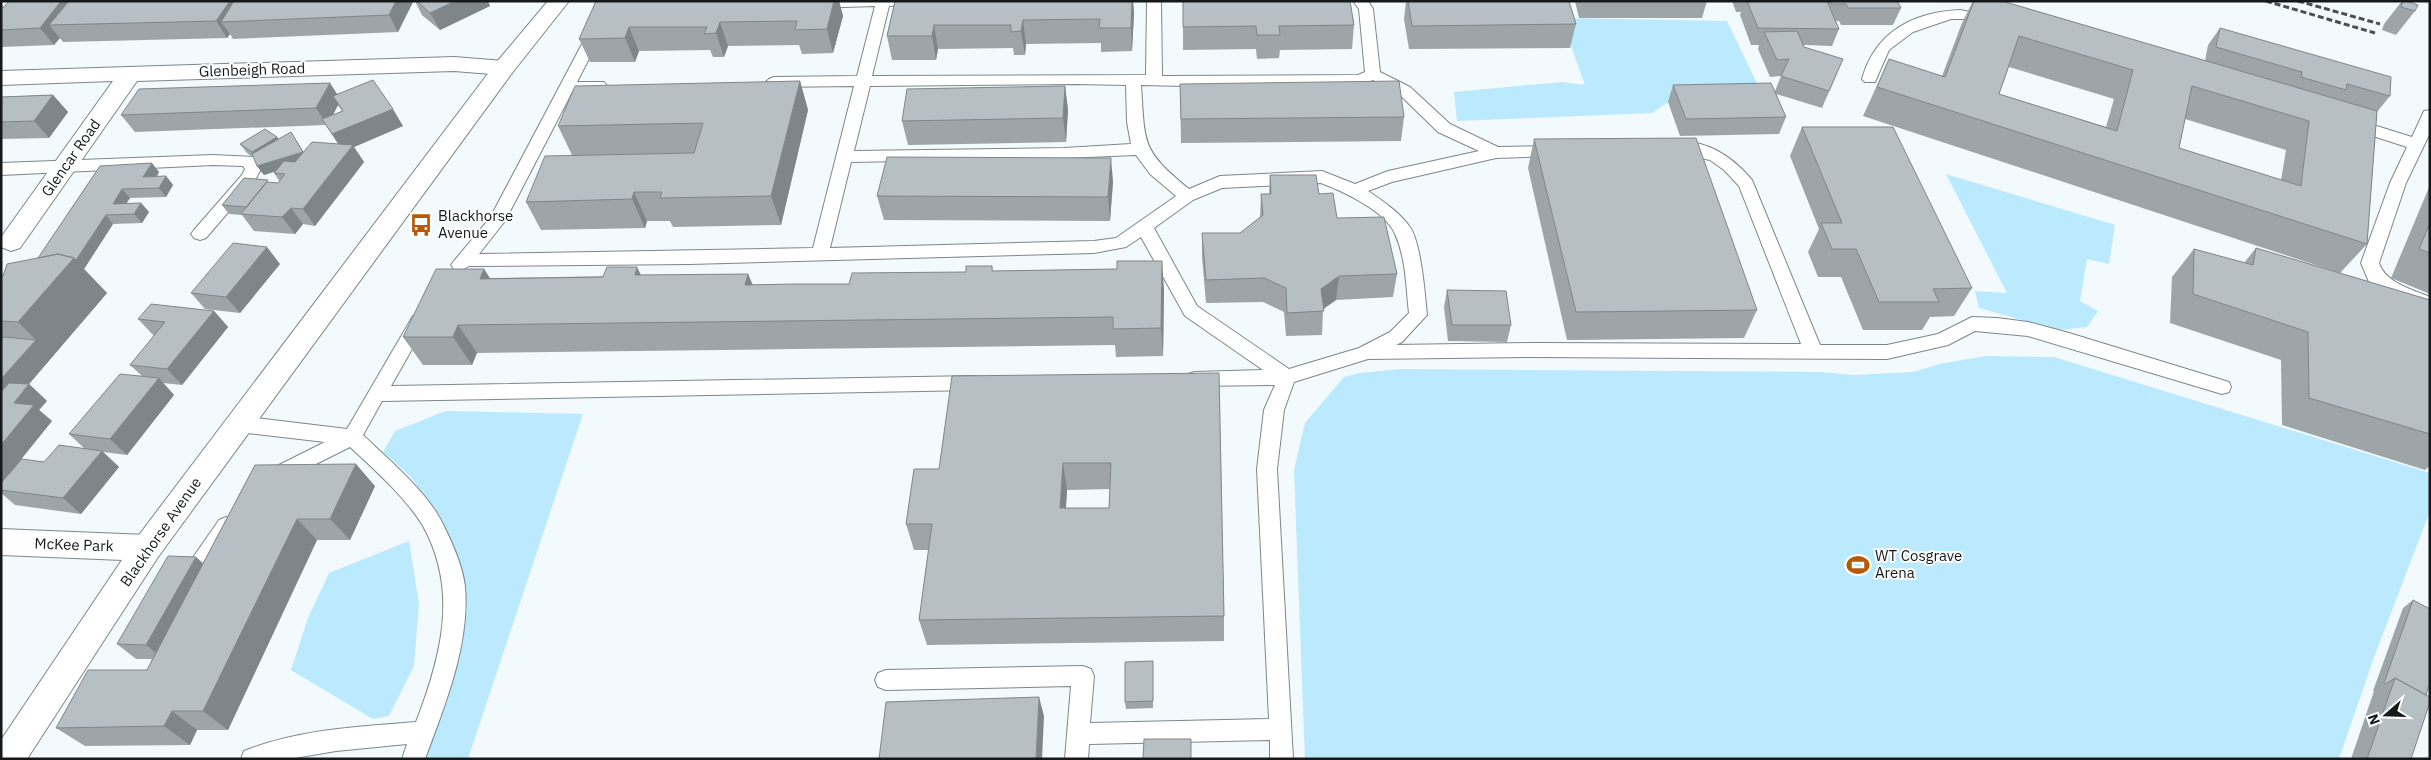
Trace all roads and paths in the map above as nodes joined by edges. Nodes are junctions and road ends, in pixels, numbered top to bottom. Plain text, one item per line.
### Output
1 (559, 1) edge
2 (617, 1) edge
3 (903, 1) edge
4 (1154, 1) edge
5 (1360, 1) edge
6 (883, 2) edge
7 (804, 4) edge
8 (2009, 23) edge
9 (504, 68) junction
10 (130, 74) junction
11 (1373, 74) junction
12 (1, 78) edge
13 (1870, 79) dead end
14 (863, 81) junction
15 (1133, 81) junction
16 (1154, 81) junction
17 (756, 82) edge
18 (616, 86) edge
19 (567, 87) junction
20 (2430, 115) edge
21 (2340, 120) edge
22 (2416, 144) junction
23 (1660, 148) edge
24 (1141, 149) junction
25 (1576, 150) edge
26 (1496, 153) junction
27 (844, 157) junction
28 (65, 167) junction
29 (1, 169) edge
30 (524, 170) junction
31 (543, 170) edge
32 (1355, 190) junction
33 (1187, 196) junction
34 (1144, 226) junction
35 (200, 234) dead end
36 (11, 242) dead end
37 (820, 255) junction
38 (466, 260) junction
39 (452, 274) edge
40 (429, 304) edge
41 (2430, 305) edge
42 (1814, 351) junction
43 (1365, 353) junction
44 (1287, 377) junction
45 (1180, 379) edge
46 (996, 382) edge
47 (2222, 387) dead end
48 (376, 394) junction
49 (239, 424) junction
50 (352, 437) junction
51 (261, 484) edge
52 (236, 513) edge
53 (1, 542) edge
54 (147, 548) junction
55 (201, 562) dead end
56 (886, 680) dead end
57 (1280, 729) junction
58 (423, 732) junction
59 (1079, 734) junction
60 (8, 759) edge
61 (252, 759) edge
62 (413, 759) edge
63 (1076, 759) edge
64 (1282, 759) edge

1 - 9 main road, Blackhorse Avenue
2 - 19 lane
3 - 6 lane
4 - 16 lane
5 - 11 lane
6 - 7 lane
6 - 14 lane
8 - 13 lane
9 - 10 main road, Glenbeigh Road
9 - 49 main road, Blackhorse Avenue
10 - 12 main road, Glenbeigh Road
10 - 28 main road, Glencar Road
11 - 16 lane
11 - 26 lane
14 - 15 lane
14 - 17 lane
14 - 27 lane
15 - 16 lane
15 - 24 lane
18 - 19 lane
19 - 30 lane
20 - 22 lane
21 - 22 lane
22 - 41 lane
23 - 42 lane
24 - 27 lane
24 - 33 lane
25 - 26 lane
26 - 32 lane
27 - 37 lane
28 - 29 lane
28 - 35 lane
28 - 36 main road, Glencar Road
30 - 31 lane
30 - 38 lane
32 - 33 lane
32 - 43 lane
33 - 34 lane
34 - 37 lane
34 - 44 lane
37 - 38 lane
38 - 39 lane
40 - 48 lane
42 - 43 lane
42 - 47 lane
43 - 44 lane
44 - 45 lane
44 - 57 lane
46 - 48 lane
48 - 50 lane
49 - 50 lane
49 - 54 main road, Blackhorse Avenue
50 - 51 lane
50 - 58 lane
52 - 55 lane
53 - 54 main road, McKee Park
54 - 60 main road, Blackhorse Avenue
56 - 59 lane
57 - 59 lane
57 - 64 lane
58 - 61 lane
58 - 62 lane
59 - 63 lane

